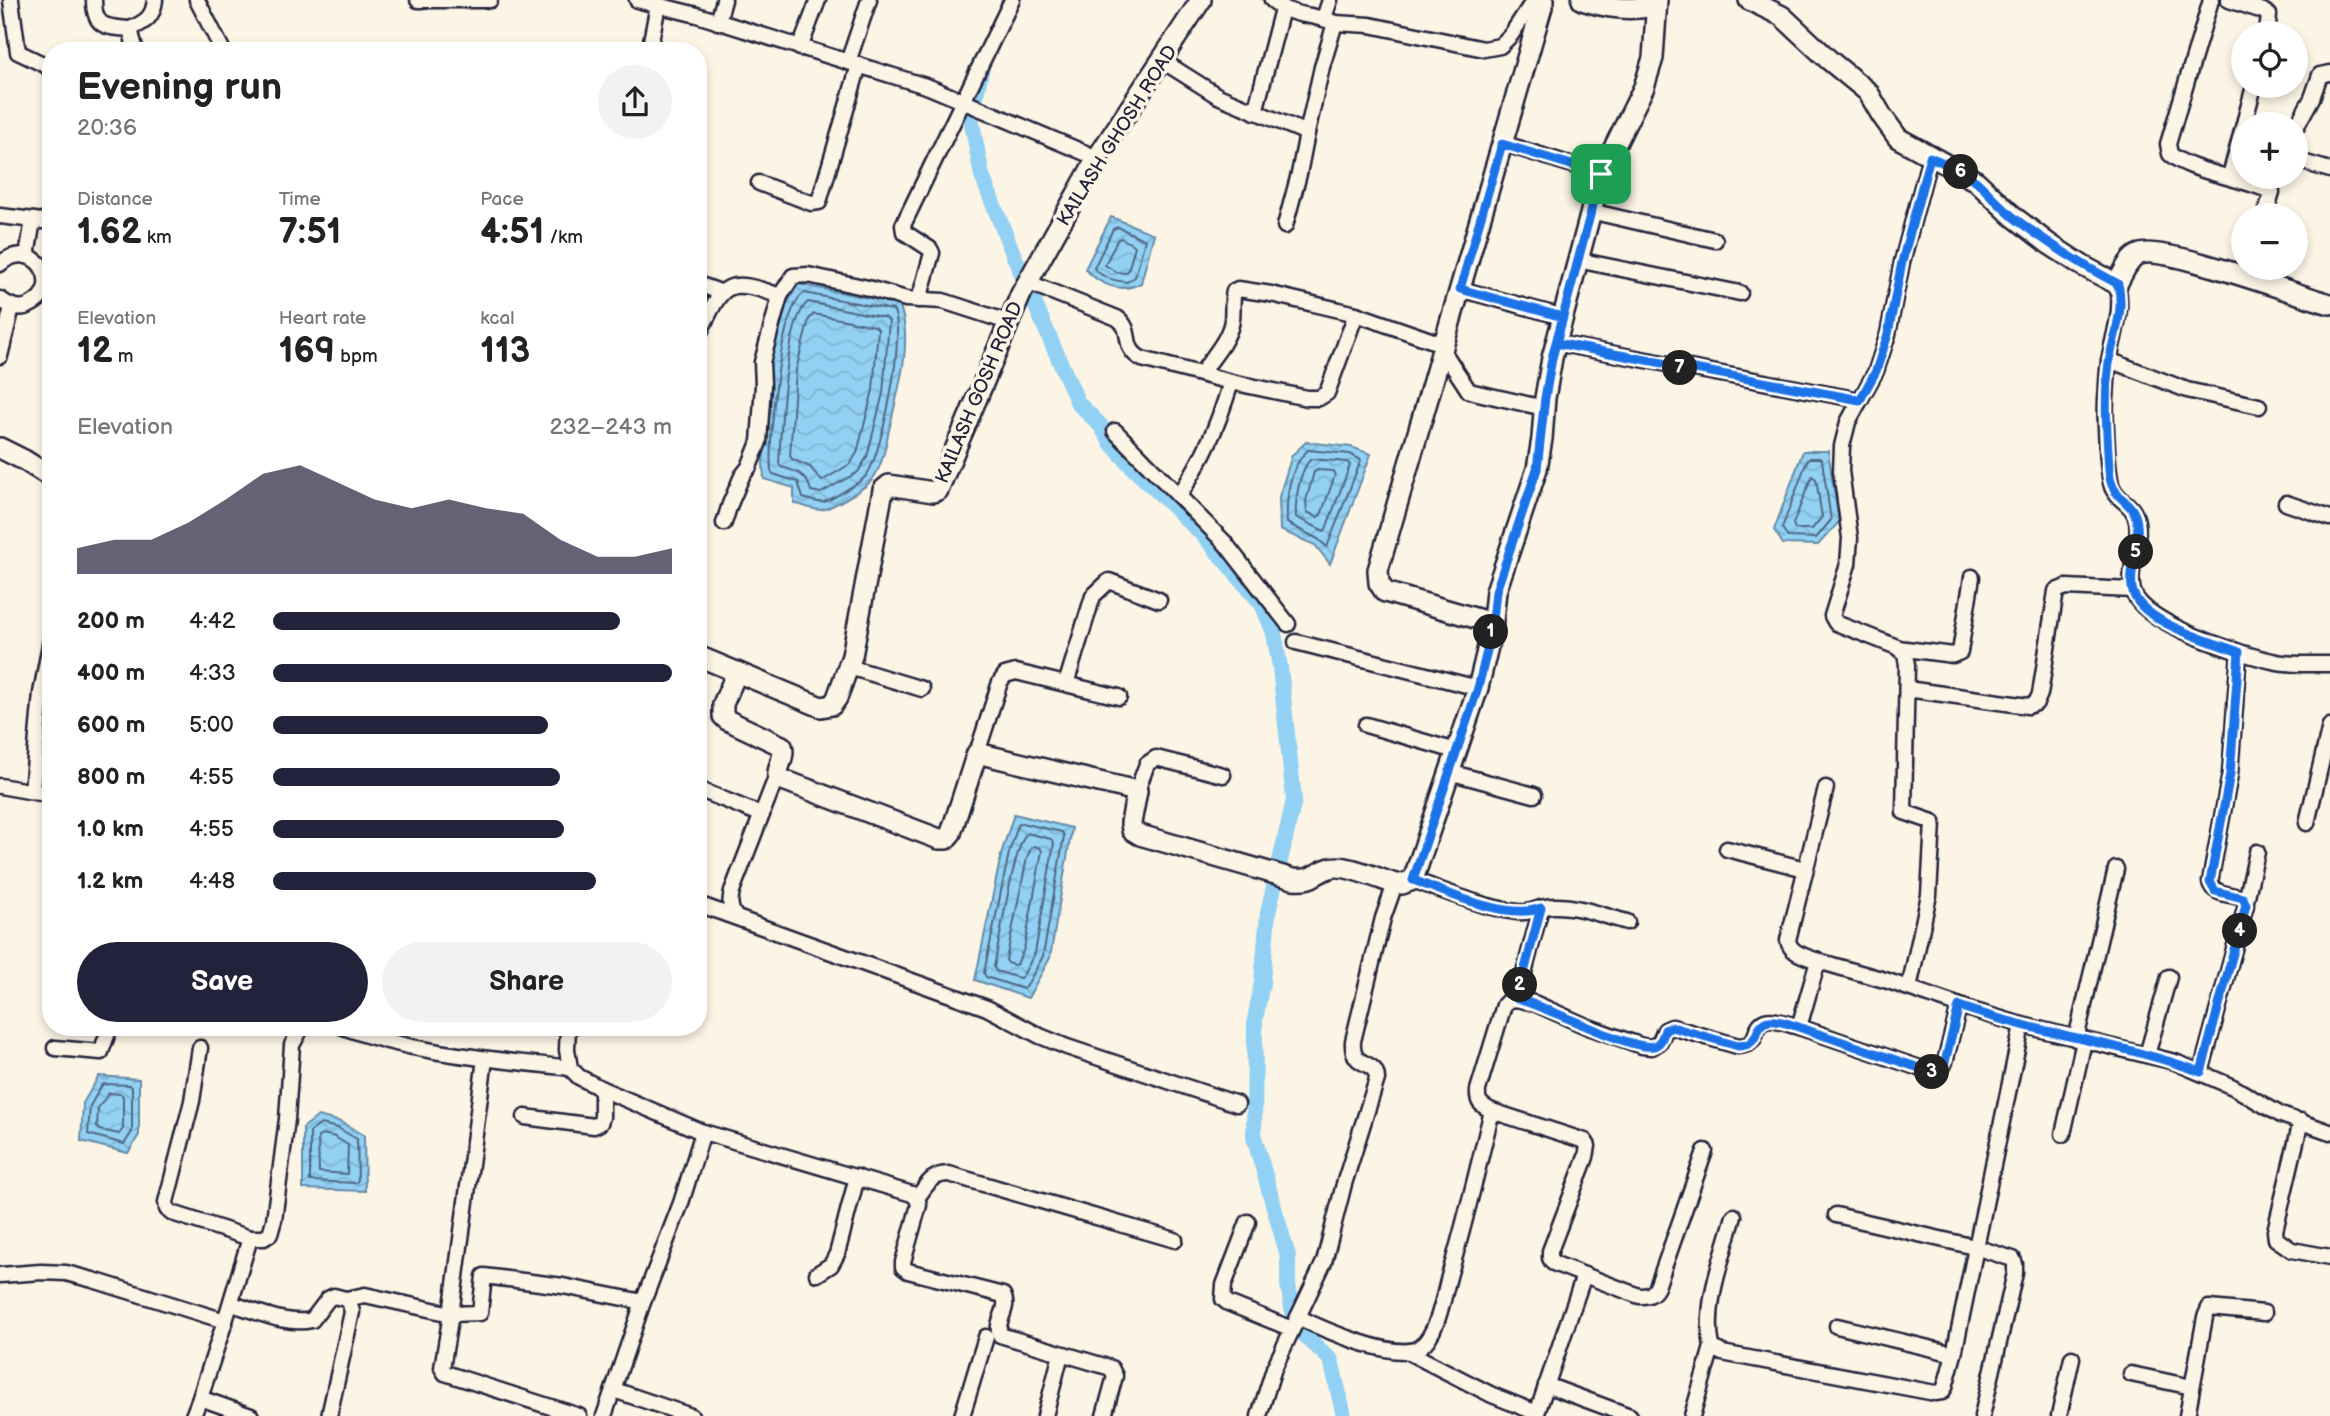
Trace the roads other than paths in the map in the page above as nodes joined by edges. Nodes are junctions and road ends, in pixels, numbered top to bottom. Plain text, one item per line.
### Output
1 (11, 0) edge
2 (94, 0) edge
3 (155, 0) edge
4 (197, 0) edge
5 (418, 0) edge
6 (490, 0) edge
7 (637, 0) edge
8 (724, 0) edge
9 (818, 0) edge
10 (869, 0) edge
11 (1012, 0) edge
12 (1202, 0) edge
13 (1330, 0) edge
14 (1534, 0) edge
15 (1544, 0) edge
16 (1582, 0) edge
17 (1749, 0) edge
18 (2211, 0) edge
19 (2229, 0) edge
20 (473, 1) edge
21 (1656, 3) edge
22 (1277, 4) edge
23 (658, 5) junction
24 (1330, 20) junction
25 (2270, 21) edge
26 (718, 22) junction
27 (130, 29) junction
28 (134, 42) edge
29 (218, 42) edge
30 (651, 42) edge
31 (800, 48) junction
32 (1161, 60) junction
33 (42, 64) edge
34 (854, 64) junction
35 (2330, 73) edge
36 (2251, 98) edge
37 (971, 106) junction
38 (1255, 111) junction
39 (2304, 112) edge
40 (1307, 133) junction
41 (1502, 144) junction
42 (1930, 157) junction
43 (1097, 158) junction
44 (2308, 164) edge
45 (2330, 170) edge
46 (1601, 174) junction
47 (2230, 176) junction
48 (759, 183) dead end
49 (2273, 189) edge
50 (2272, 192) junction
51 (2269, 203) edge
52 (1590, 211) junction
53 (0, 216) edge
54 (33, 220) junction
55 (42, 221) edge
56 (1285, 226) dead end
57 (1715, 240) dead end
58 (1577, 260) junction
59 (39, 261) edge
60 (0, 264) edge
61 (2231, 269) edge
62 (2266, 280) edge
63 (1027, 283) junction
64 (2118, 284) junction
65 (707, 287) edge
66 (1460, 289) junction
67 (720, 292) junction
68 (1740, 293) dead end
69 (42, 296) edge
70 (780, 296) junction
71 (919, 300) junction
72 (6, 303) edge
73 (2330, 303) edge
74 (1356, 314) junction
75 (1563, 317) junction
76 (707, 318) edge
77 (1008, 322) junction
78 (1556, 343) junction
79 (1442, 346) junction
80 (0, 356) edge
81 (2109, 360) junction
82 (1201, 374) junction
83 (1231, 382) junction
84 (1860, 400) junction
85 (2259, 406) dead end
86 (1544, 408) junction
87 (1115, 431) dead end
88 (0, 449) edge
89 (42, 471) edge
90 (1179, 496) junction
91 (2286, 503) dead end
92 (2330, 518) edge
93 (724, 523) dead end
94 (1972, 577) dead end
95 (2132, 590) junction
96 (1159, 600) dead end
97 (1492, 623) junction
98 (1288, 624) dead end
99 (1296, 642) dead end
100 (1897, 647) junction
101 (2239, 652) junction
102 (707, 660) edge
103 (2330, 664) edge
104 (849, 667) junction
105 (737, 672) junction
106 (1066, 684) junction
107 (42, 688) edge
108 (1478, 688) junction
109 (922, 689) dead end
110 (1907, 689) junction
111 (1119, 697) dead end
112 (1366, 725) dead end
113 (2330, 726) edge
114 (1456, 751) junction
115 (977, 753) junction
116 (1449, 772) junction
117 (777, 775) junction
118 (1223, 775) dead end
119 (0, 786) edge
120 (1826, 788) dead end
121 (32, 791) junction
122 (1138, 791) junction
123 (42, 793) edge
124 (707, 793) edge
125 (1534, 795) dead end
126 (762, 815) junction
127 (2307, 823) dead end
128 (1727, 849) dead end
129 (2257, 852) dead end
130 (1805, 869) junction
131 (2116, 869) dead end
132 (1404, 882) junction
133 (2245, 901) junction
134 (707, 907) edge
135 (1541, 908) junction
136 (735, 916) junction
137 (1627, 922) dead end
138 (1818, 961) junction
139 (2169, 977) dead end
140 (1909, 988) junction
141 (1517, 999) junction
142 (1959, 1006) junction
143 (2022, 1025) junction
144 (1799, 1027) junction
145 (107, 1036) edge
146 (297, 1036) edge
147 (370, 1036) edge
148 (568, 1036) edge
149 (2080, 1040) junction
150 (55, 1048) dead end
151 (200, 1048) dead end
152 (2147, 1055) junction
153 (485, 1059) junction
154 (570, 1068) junction
155 (2201, 1072) junction
156 (602, 1090) junction
157 (1237, 1104) dead end
158 (1492, 1111) junction
159 (525, 1117) dead end
160 (2301, 1121) junction
161 (703, 1132) junction
162 (2330, 1132) edge
163 (2063, 1134) dead end
164 (1705, 1151) dead end
165 (857, 1178) junction
166 (918, 1198) junction
167 (1836, 1215) dead end
168 (1734, 1216) dead end
169 (1248, 1222) dead end
170 (250, 1238) junction
171 (1175, 1240) dead end
172 (1975, 1247) junction
173 (2330, 1257) edge
174 (817, 1274) dead end
175 (0, 1275) edge
176 (1584, 1275) junction
177 (346, 1298) junction
178 (643, 1302) junction
179 (232, 1304) junction
180 (2264, 1313) dead end
181 (451, 1314) junction
182 (225, 1321) junction
183 (1295, 1323) junction
184 (1837, 1326) dead end
185 (986, 1337) dead end
186 (1712, 1347) junction
187 (1408, 1352) junction
188 (1061, 1354) junction
189 (1954, 1354) junction
190 (2073, 1358) dead end
191 (2131, 1374) dead end
192 (1546, 1385) junction
193 (2192, 1387) junction
194 (614, 1390) junction
195 (200, 1398) junction
196 (193, 1416) edge
197 (251, 1416) edge
198 (329, 1416) edge
199 (579, 1416) edge
200 (604, 1416) edge
201 (691, 1416) edge
202 (962, 1416) edge
203 (1045, 1416) edge
204 (1104, 1416) edge
205 (1259, 1416) edge
206 (1630, 1416) edge
207 (1692, 1416) edge
208 (1982, 1416) edge
209 (2059, 1416) edge
210 (2187, 1416) edge

1 - 33 street
2 - 27 street
3 - 27 street
4 - 29 street
5 - 20 street
6 - 20 street
7 - 23 street
8 - 26 street
9 - 31 street
10 - 34 street
11 - 37 street
12 - 32 street, KAILASH GHOSH ROAD
13 - 24 street
14 - 24 street
15 - 41 street
16 - 21 street
17 - 42 street
18 - 47 street
19 - 25 street
21 - 46 street
22 - 24 street
22 - 38 street
23 - 26 street
23 - 30 street
24 - 40 street
26 - 31 street
27 - 28 street
31 - 34 street
32 - 38 street
32 - 43 street, KAILASH GHOSH ROAD
34 - 37 street
34 - 48 street
35 - 39 street
36 - 47 street
37 - 43 street
37 - 71 street
38 - 40 street
40 - 56 street
41 - 46 street
41 - 66 street
42 - 64 street
42 - 84 street
43 - 63 street, KAILASH GHOSH ROAD
44 - 45 street
46 - 52 street
47 - 50 street
49 - 50 street
50 - 51 street
52 - 57 street
52 - 58 street
53 - 54 street
54 - 55 street
54 - 59 street
58 - 68 street
58 - 75 street
59 - 60 street
61 - 64 street
62 - 73 street
63 - 77 street, KAILASH GOSH ROAD
63 - 82 street
64 - 81 street
65 - 67 street
66 - 75 street
66 - 79 street
67 - 70 street
67 - 76 street
69 - 72 street
70 - 71 street
70 - 93 street
71 - 77 street
72 - 80 street
74 - 79 street
74 - 82 street
74 - 83 street
75 - 78 street
77 - 104 street, KAILASH GOSH ROAD
78 - 84 street
78 - 86 street
79 - 86 street
79 - 97 street
81 - 85 street
81 - 95 street
82 - 83 street
83 - 90 street
84 - 100 street
86 - 97 street
87 - 90 street
88 - 89 street
90 - 98 street
91 - 92 street
94 - 100 street
95 - 101 street
95 - 110 street
96 - 106 street
97 - 108 street
99 - 108 street
100 - 110 street
101 - 103 street
101 - 133 street
102 - 105 street
104 - 105 street, KAILASH GOSH ROAD
104 - 109 street
105 - 117 street
106 - 111 street
106 - 115 street
107 - 121 street
108 - 114 street
110 - 140 street
112 - 114 street
113 - 127 street
114 - 116 street
115 - 117 street
115 - 122 street
116 - 125 street
116 - 132 street
117 - 126 street
118 - 122 street
119 - 121 street
120 - 130 street
121 - 123 street
122 - 132 street
124 - 126 street
126 - 136 street
128 - 130 street
129 - 133 street
130 - 138 street
131 - 149 street
132 - 135 street
132 - 183 street
133 - 155 street
134 - 136 street
135 - 137 street
135 - 141 street
136 - 157 street
138 - 140 street
138 - 144 street
139 - 152 street
140 - 142 street
141 - 144 street
141 - 158 street
142 - 143 street
142 - 144 street
143 - 149 street
143 - 172 street
145 - 150 street
146 - 170 street
147 - 153 street
148 - 154 street
149 - 152 street
149 - 163 street
151 - 170 street
152 - 155 street
153 - 154 street
153 - 181 street
154 - 156 street
155 - 160 street
156 - 159 street
156 - 161 street
158 - 176 street
158 - 187 street
160 - 162 street
160 - 173 street
161 - 165 street
161 - 178 street
164 - 176 street
165 - 166 street
165 - 174 street
166 - 171 street
166 - 188 street
167 - 172 street
168 - 186 street
169 - 183 street
170 - 179 street
172 - 189 street
172 - 208 street
175 - 182 street
176 - 192 street
177 - 179 street
177 - 181 street
177 - 198 street
178 - 181 street
178 - 194 street
179 - 182 street
180 - 193 street
181 - 199 street
182 - 195 street
183 - 187 street
183 - 205 street
184 - 189 street
185 - 202 street
186 - 189 street
186 - 207 street
187 - 192 street
188 - 203 street
188 - 204 street
190 - 209 street
191 - 193 street
192 - 206 street
193 - 210 street
194 - 200 street
194 - 201 street
195 - 196 street
195 - 197 street

